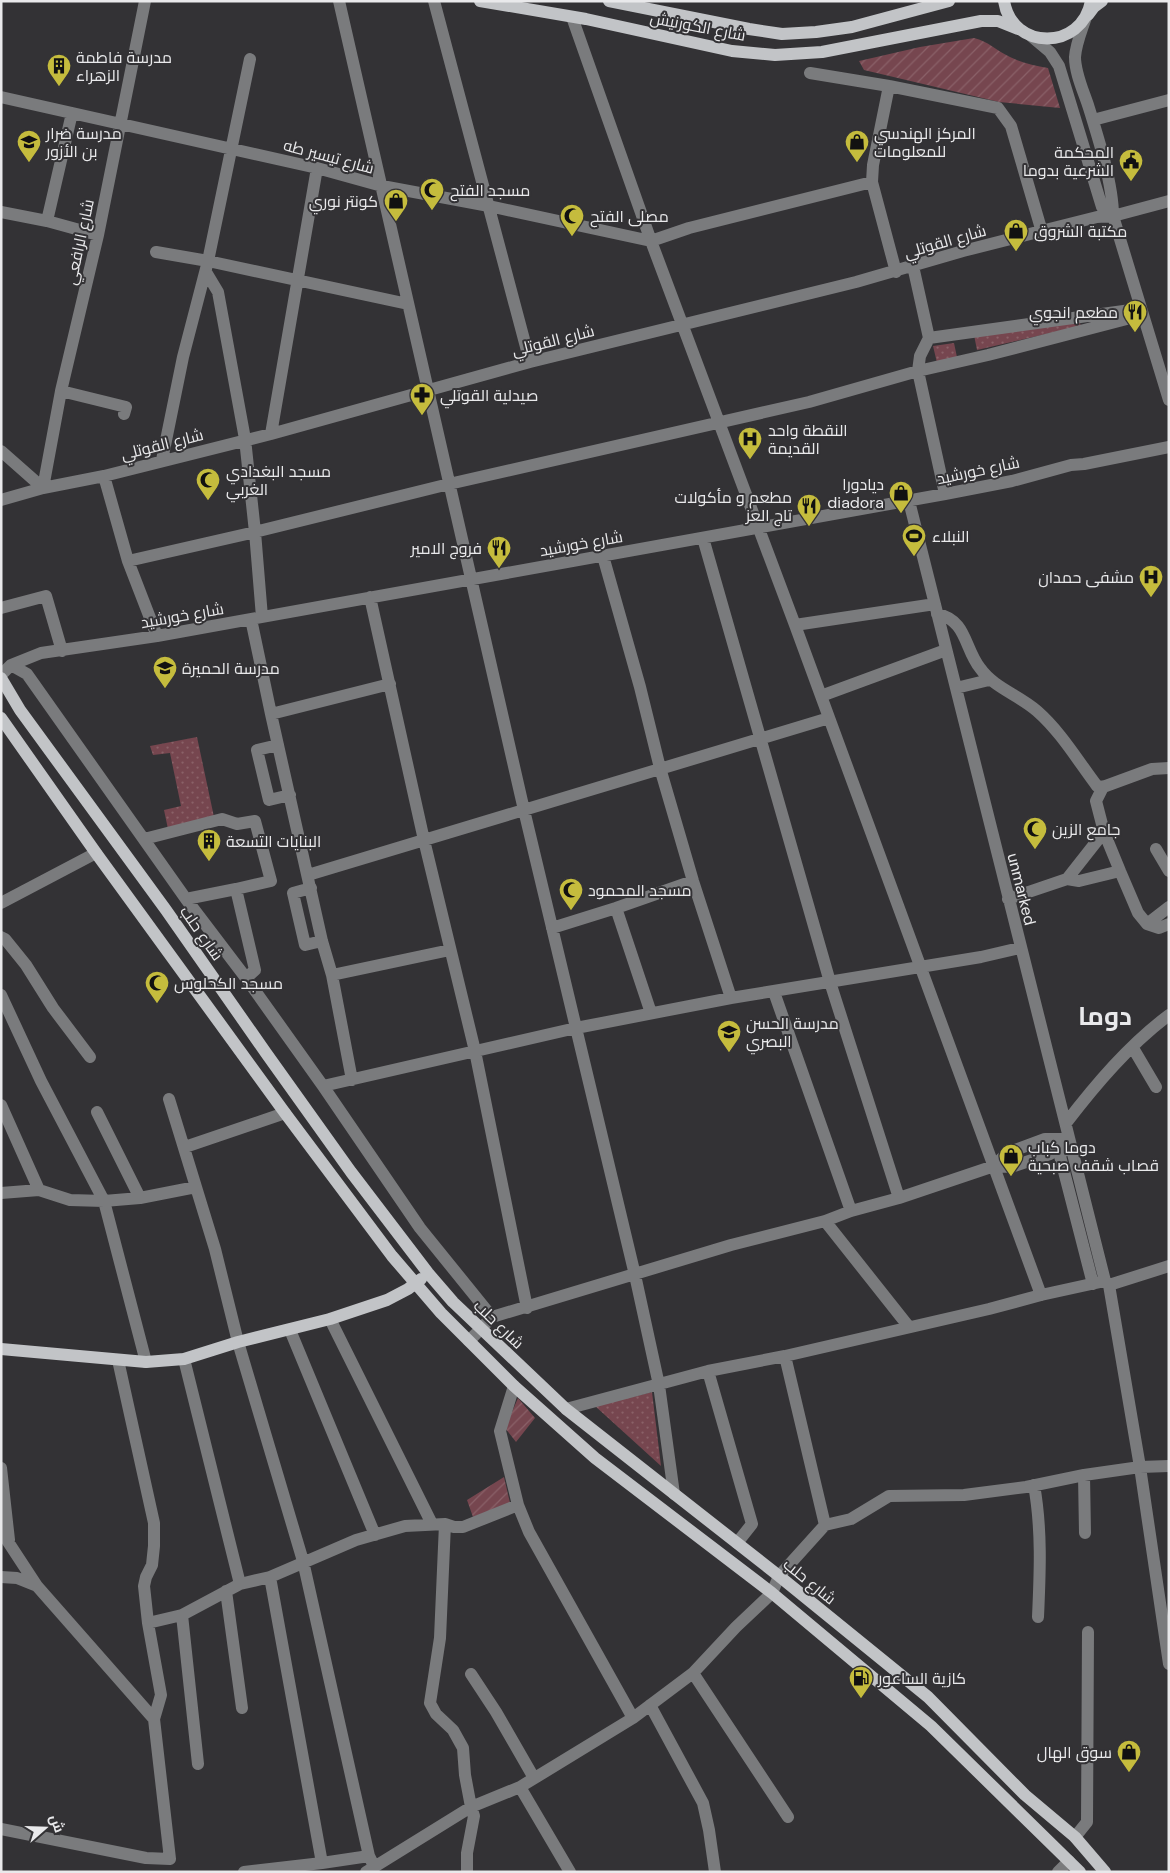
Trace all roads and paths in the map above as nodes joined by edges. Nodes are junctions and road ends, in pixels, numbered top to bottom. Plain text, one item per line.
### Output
1 (145, 1) edge
2 (339, 1) edge
3 (434, 1) edge
4 (480, 1) edge
5 (610, 1) edge
6 (949, 1) edge
7 (1004, 1) edge
8 (1091, 1) edge
9 (1102, 1) edge
10 (572, 17) junction
11 (1086, 17) junction
12 (1018, 28) junction
13 (1031, 36) junction
14 (250, 59) dead end
15 (810, 73) dead end
16 (890, 86) junction
17 (1, 98) edge
18 (1169, 100) edge
19 (72, 114) junction
20 (1092, 120) junction
21 (121, 124) junction
22 (232, 149) junction
23 (317, 168) junction
24 (872, 182) junction
25 (382, 186) junction
26 (1169, 201) edge
27 (489, 206) junction
28 (1, 212) edge
29 (1113, 216) junction
30 (47, 221) junction
31 (1042, 232) junction
32 (98, 235) junction
33 (651, 241) junction
34 (156, 252) dead end
35 (913, 266) junction
36 (207, 267) junction
37 (896, 272) junction
38 (299, 281) junction
39 (408, 304) junction
40 (1142, 312) junction
41 (683, 325) junction
42 (929, 338) junction
43 (530, 362) junction
44 (918, 371) junction
45 (429, 390) junction
46 (61, 392) junction
47 (1169, 400) edge
48 (124, 414) dead end
49 (719, 423) junction
50 (271, 434) junction
51 (245, 439) junction
52 (1169, 447) edge
53 (1, 451) edge
54 (162, 460) junction
55 (104, 476) junction
56 (449, 484) junction
57 (43, 488) junction
58 (945, 494) junction
59 (1, 500) edge
60 (909, 501) junction
61 (759, 528) junction
62 (255, 532) junction
63 (703, 538) junction
64 (603, 556) junction
65 (128, 561) junction
66 (471, 579) junction
67 (370, 597) junction
68 (1, 608) edge
69 (936, 609) junction
70 (257, 618) junction
71 (795, 625) junction
72 (157, 636) junction
73 (946, 650) junction
74 (62, 651) junction
75 (11, 665) junction
76 (1, 677) edge
77 (989, 680) junction
78 (390, 684) junction
79 (956, 688) junction
80 (821, 696) junction
81 (271, 714) junction
82 (1, 718) edge
83 (829, 718) junction
84 (760, 740) junction
85 (278, 745) junction
86 (660, 768) junction
87 (1169, 768) edge
88 (1103, 787) junction
89 (290, 795) junction
90 (524, 810) junction
91 (1104, 832) junction
92 (144, 838) junction
93 (424, 840) junction
94 (1156, 849) dead end
95 (96, 852) junction
96 (1120, 871) junction
97 (1169, 871) edge
98 (308, 875) junction
99 (1067, 879) junction
100 (693, 882) junction
101 (311, 888) junction
102 (236, 889) junction
103 (186, 899) junction
104 (1008, 899) junction
105 (1, 903) edge
106 (616, 908) junction
107 (1169, 908) edge
108 (1147, 924) junction
109 (1169, 924) edge
110 (552, 928) junction
111 (1, 937) edge
112 (322, 941) junction
113 (1020, 948) junction
114 (450, 950) junction
115 (920, 967) junction
116 (332, 975) junction
117 (246, 978) junction
118 (830, 982) junction
119 (774, 992) junction
120 (1, 995) edge
121 (731, 998) junction
122 (651, 1014) junction
123 (1169, 1015) edge
124 (576, 1028) junction
125 (1133, 1048) junction
126 (475, 1051) junction
127 (90, 1057) dead end
128 (352, 1080) junction
129 (323, 1086) junction
130 (1156, 1088) dead end
131 (169, 1099) dead end
132 (1, 1105) edge
133 (97, 1112) dead end
134 (285, 1113) junction
135 (1066, 1123) junction
136 (1069, 1139) junction
137 (185, 1147) junction
138 (994, 1166) junction
139 (196, 1187) junction
140 (39, 1190) junction
141 (1, 1193) edge
142 (140, 1198) junction
143 (899, 1198) junction
144 (104, 1201) junction
145 (851, 1211) junction
146 (825, 1221) junction
147 (1169, 1266) edge
148 (428, 1273) junction
149 (635, 1275) junction
150 (1102, 1283) junction
151 (415, 1284) junction
152 (1041, 1295) junction
153 (527, 1308) junction
154 (492, 1317) junction
155 (330, 1319) junction
156 (909, 1327) junction
157 (290, 1330) junction
158 (480, 1330) junction
159 (469, 1341) junction
160 (238, 1342) junction
161 (1, 1350) edge
162 (785, 1356) junction
163 (184, 1359) junction
164 (118, 1360) junction
165 (146, 1362) junction
166 (708, 1371) junction
167 (659, 1385) junction
168 (514, 1386) junction
169 (566, 1410) junction
170 (1169, 1466) edge
171 (1140, 1467) junction
172 (1, 1468) edge
173 (1084, 1475) junction
174 (1034, 1485) junction
175 (674, 1494) junction
176 (518, 1505) junction
177 (439, 1524) junction
178 (825, 1525) junction
179 (1, 1531) edge
180 (1085, 1533) dead end
181 (375, 1535) junction
182 (10, 1542) junction
183 (737, 1543) junction
184 (303, 1561) junction
185 (1, 1576) edge
186 (779, 1576) junction
187 (270, 1577) junction
188 (240, 1584) junction
189 (37, 1586) junction
190 (226, 1591) junction
191 (772, 1593) junction
192 (182, 1615) junction
193 (1038, 1618) dead end
194 (148, 1623) junction
195 (1088, 1632) dead end
196 (1169, 1664) edge
197 (693, 1673) junction
198 (471, 1674) dead end
199 (650, 1705) junction
200 (242, 1708) dead end
201 (633, 1718) junction
202 (154, 1719) junction
203 (198, 1764) dead end
204 (534, 1778) junction
205 (520, 1787) junction
206 (470, 1807) junction
207 (788, 1817) dead end
208 (1, 1829) edge
209 (1075, 1837) junction
210 (1069, 1861) junction
211 (322, 1863) junction
212 (370, 1864) edge
213 (244, 1872) edge
214 (468, 1872) edge
215 (570, 1872) edge
216 (715, 1872) edge
217 (1058, 1872) edge
218 (1080, 1872) edge
219 (1105, 1872) edge

1 - 21 street, شارع الرافعي
2 - 25 street
3 - 27 street
4 - 10 main road, شارع الكورنيش
5 - 6 main road, شارع الكورنيش
7 - 12 main road
8 - 11 main road
9 - 11 main road
10 - 12 main road, شارع الكورنيش
10 - 33 street
11 - 13 main road
11 - 20 street
12 - 13 main road
13 - 29 street
14 - 22 street
15 - 16 street
16 - 24 street
16 - 31 street
17 - 19 street, شارع تيسير طه
18 - 20 street
19 - 21 street, شارع تيسير طه
19 - 30 street
20 - 29 street
21 - 22 street, شارع تيسير طه
21 - 32 street, شارع الرافعي
22 - 23 street, شارع تيسير طه
22 - 36 street
23 - 25 street, شارع تيسير طه
23 - 38 street
24 - 33 street
24 - 37 street
25 - 27 street, شارع تيسير طه
25 - 39 street
26 - 29 street, شارع القوتلي
27 - 33 street, شارع تيسير طه
27 - 43 street
28 - 30 street
29 - 31 street, شارع القوتلي
29 - 40 street
30 - 32 street
31 - 35 street, شارع القوتلي
32 - 46 street, شارع الرافعي
33 - 41 street
34 - 36 street
35 - 37 street, شارع القوتلي
35 - 42 street
36 - 38 street
36 - 51 street
36 - 54 street
37 - 41 street, شارع القوتلي
38 - 39 street
38 - 50 street
39 - 45 street
40 - 42 street
40 - 44 street
40 - 47 street
41 - 43 street, شارع القوتلي
41 - 49 street
42 - 44 street
43 - 45 street, شارع القوتلي
44 - 49 street
44 - 58 street
45 - 50 street, شارع القوتلي
45 - 56 street
46 - 48 street
46 - 57 street, شارع الرافعي
49 - 56 street
49 - 61 street
50 - 51 street, شارع القوتلي
51 - 54 street, شارع القوتلي
51 - 62 street
52 - 58 street, شارع خورشيد
53 - 57 street
54 - 55 street, شارع القوتلي
55 - 57 street, شارع القوتلي
55 - 65 street
56 - 62 street
56 - 66 street
57 - 59 street, شارع القوتلي
58 - 60 street, شارع خورشيد
60 - 61 street, شارع خورشيد
60 - 69 street, unmarked
61 - 63 street, شارع خورشيد
61 - 71 street
62 - 65 street
62 - 70 street
63 - 64 street, شارع خورشيد
63 - 84 street
64 - 66 street, شارع خورشيد
64 - 86 street
65 - 72 street
66 - 67 street, شارع خورشيد
66 - 90 street
67 - 70 street, شارع خورشيد
67 - 78 street
68 - 74 street
69 - 71 street
69 - 73 street, unmarked
69 - 77 street
70 - 72 street, شارع خورشيد
70 - 81 street
71 - 80 street
72 - 74 street, شارع خورشيد
73 - 79 street, unmarked
73 - 80 street
74 - 75 street, شارع خورشيد
75 - 76 street, شارع خورشيد
75 - 92 street
76 - 148 main road, شارع حلب
77 - 79 street
77 - 88 street
78 - 81 street
78 - 93 street
79 - 104 street, unmarked
80 - 83 street
81 - 85 street
82 - 95 main road, شارع حلب
83 - 84 street
83 - 115 street
84 - 86 street
84 - 118 street
85 - 89 street
85 - 89 street
86 - 90 street
86 - 100 street
87 - 88 street
88 - 91 street
89 - 98 street
90 - 93 street
90 - 110 street
91 - 96 street
91 - 99 street
92 - 102 street
92 - 103 street
93 - 98 street
93 - 114 street
94 - 97 street
95 - 105 street
95 - 134 main road, شارع حلب
96 - 99 street
96 - 108 street
98 - 101 street
99 - 104 street
100 - 106 street
100 - 121 street
101 - 112 street
101 - 112 street
102 - 103 street
102 - 117 street
103 - 117 street
104 - 113 street, unmarked
106 - 110 street
106 - 122 street
107 - 108 street
108 - 109 street
110 - 124 street
111 - 127 street
112 - 116 street
113 - 115 street
113 - 135 street, unmarked
114 - 116 street
114 - 126 street
115 - 118 street
115 - 138 street
116 - 128 street
117 - 129 street
118 - 119 street
118 - 143 street
119 - 121 street
119 - 145 street
120 - 144 street
121 - 122 street
122 - 124 street
123 - 125 street
124 - 126 street
124 - 149 street
125 - 130 street
125 - 135 street
126 - 128 street
126 - 153 street
128 - 129 street
129 - 154 street
131 - 137 street
132 - 140 street
133 - 142 street
134 - 137 street
134 - 151 main road, شارع حلب
135 - 136 street, unmarked
136 - 138 street
136 - 150 street, unmarked
137 - 139 street
138 - 143 street
138 - 152 street
139 - 142 street
139 - 160 street
140 - 141 street
140 - 144 street
142 - 144 street
143 - 145 street
144 - 165 street
145 - 146 street
146 - 149 street
146 - 156 street
147 - 150 street
148 - 151 main road
148 - 158 main road, شارع حلب
149 - 153 street
149 - 167 street
150 - 152 street
150 - 171 street, unmarked
151 - 155 main road
151 - 159 main road, شارع حلب
152 - 156 street
153 - 154 street
154 - 158 street
155 - 157 main road
155 - 177 street
156 - 162 street
157 - 160 main road
157 - 181 street
158 - 159 street
158 - 169 main road, شارع حلب
159 - 168 main road, شارع حلب
160 - 163 main road
160 - 184 street
161 - 164 main road
162 - 166 street
162 - 178 street
163 - 165 main road
163 - 188 street
164 - 165 main road
164 - 194 street
166 - 167 street
166 - 183 street
167 - 169 street
167 - 175 street
168 - 176 street
168 - 191 main road, شارع حلب
169 - 175 main road, شارع حلب
170 - 171 street
171 - 173 street
171 - 196 street, unmarked
172 - 182 street
173 - 174 street
173 - 180 street
174 - 178 street
174 - 193 street
175 - 183 main road, شارع حلب
176 - 177 street
176 - 201 street
177 - 181 street
177 - 206 street
178 - 186 street
179 - 182 street
181 - 184 street
182 - 189 street
183 - 186 main road, شارع حلب
184 - 187 street
184 - 212 street
185 - 189 street
186 - 191 street
186 - 209 main road, شارع حلب
187 - 188 street
187 - 211 street
188 - 190 street
189 - 202 street
190 - 192 street
190 - 200 street
191 - 197 street
191 - 210 main road, شارع حلب
192 - 194 street
192 - 203 street
194 - 202 street
195 - 209 street
197 - 199 street
197 - 207 street
198 - 204 street
199 - 201 street
199 - 216 street
201 - 204 street
202 - 208 street
204 - 205 street
205 - 206 street
205 - 215 street
206 - 212 street
206 - 214 street
209 - 219 main road, شارع حلب
210 - 217 street
210 - 218 main road, شارع حلب
211 - 212 street
211 - 213 street

